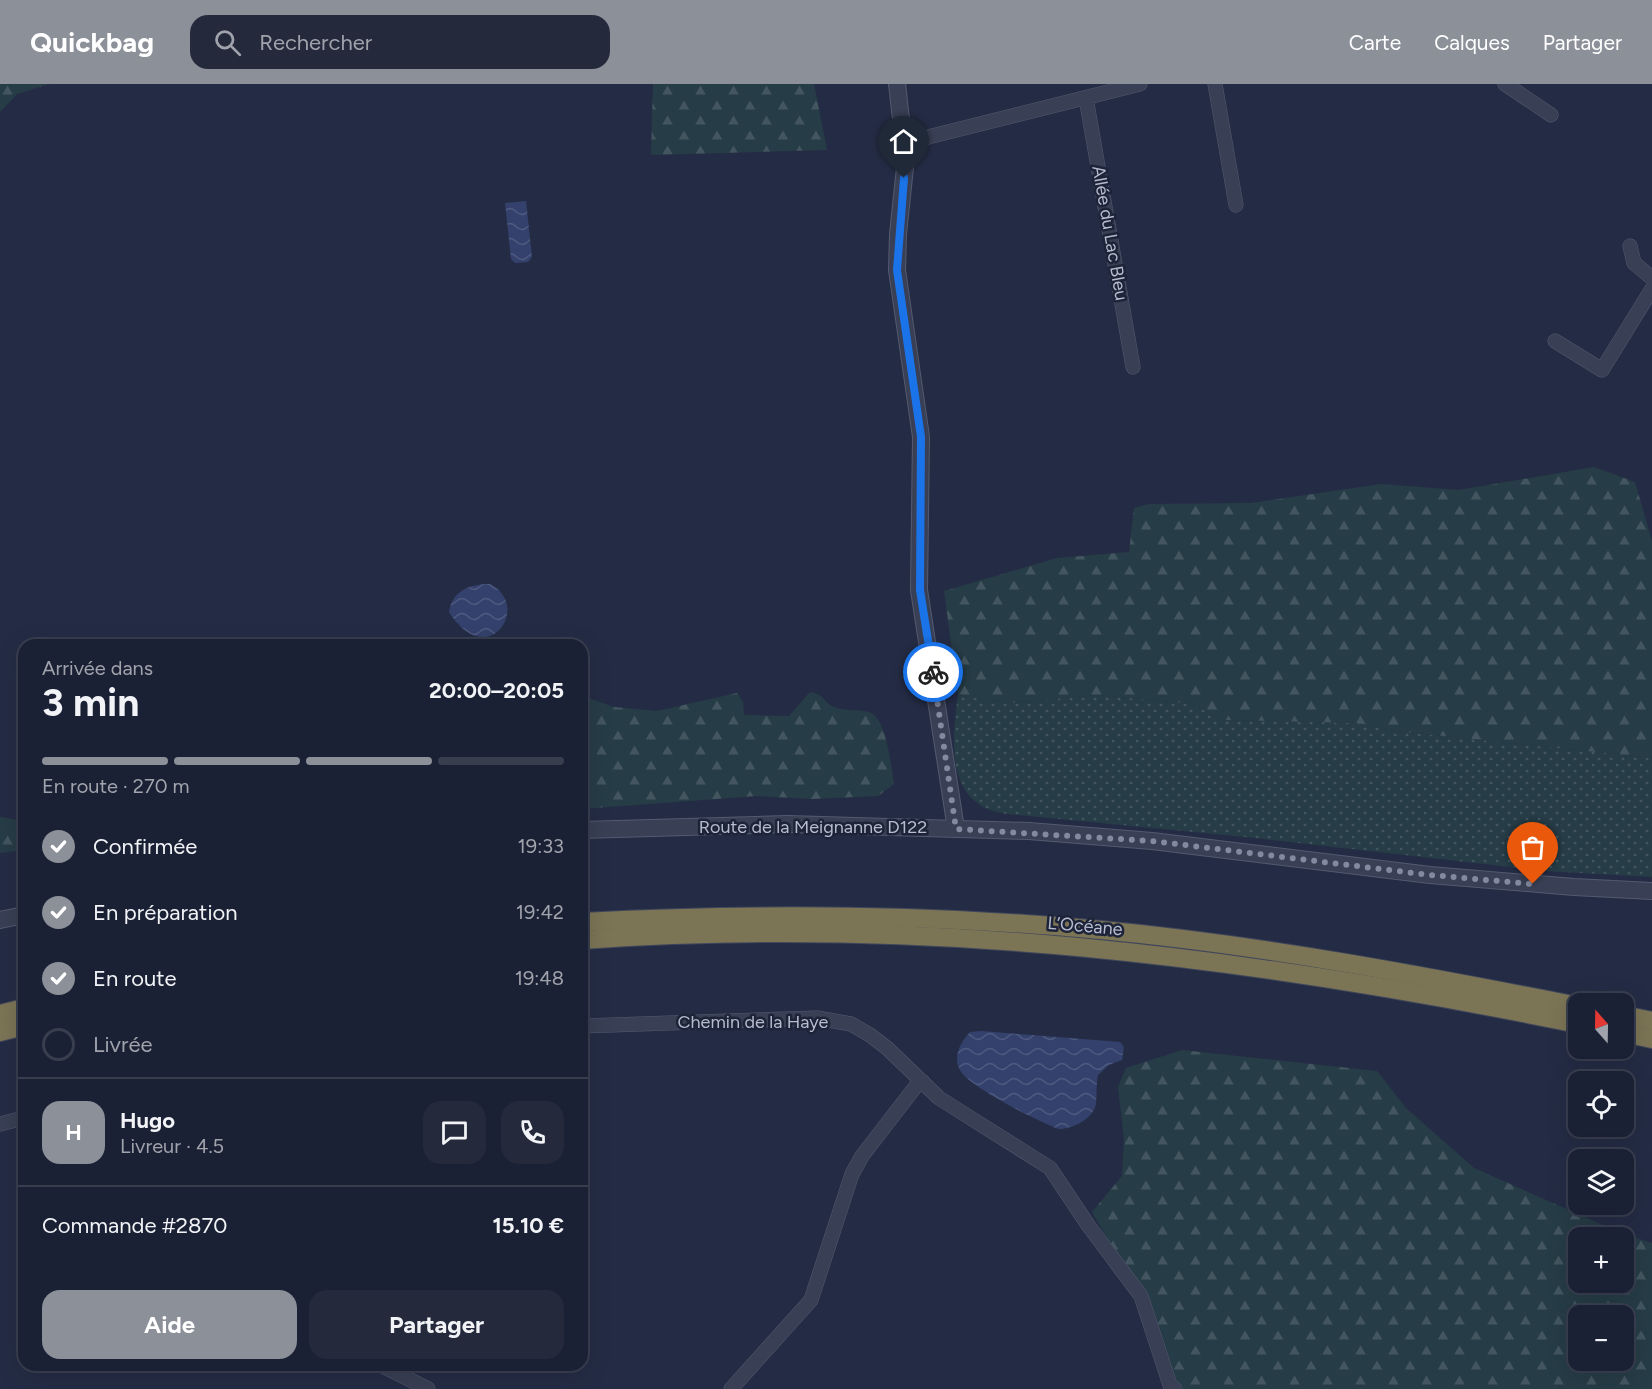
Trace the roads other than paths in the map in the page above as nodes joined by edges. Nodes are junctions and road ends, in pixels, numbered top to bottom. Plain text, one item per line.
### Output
1 (897, 84) edge
2 (1140, 84) edge
3 (1215, 84) edge
4 (1505, 84) edge
5 (1086, 98) junction
6 (1551, 115) dead end
7 (913, 146) junction
8 (1236, 205) dead end
9 (1630, 246) dead end
10 (1652, 278) edge
11 (1652, 288) edge
12 (1555, 340) dead end
13 (1133, 367) dead end
14 (956, 829) junction
15 (588, 830) edge
16 (1652, 891) edge
17 (18, 916) edge
18 (0, 920) edge
19 (588, 922) edge
20 (588, 940) edge
21 (1568, 1004) edge
22 (18, 1010) edge
23 (0, 1014) edge
24 (1634, 1018) edge
25 (1652, 1021) edge
26 (1568, 1022) edge
27 (588, 1026) edge
28 (18, 1028) edge
29 (0, 1032) edge
30 (1634, 1035) edge
31 (1652, 1039) edge
32 (923, 1082) junction
33 (18, 1120) edge
34 (0, 1124) edge
35 (393, 1371) edge
36 (1171, 1388) edge
37 (428, 1389) edge
38 (731, 1389) edge

1 - 7 street
2 - 5 street
3 - 8 street
4 - 6 street
5 - 7 street
5 - 13 street, Allée du Lac Bleu
7 - 14 street
9 - 10 street
11 - 12 street
14 - 15 street, Route de la Meignanne D122
14 - 16 street, Route de la Meignanne D122
17 - 18 street
19 - 21 highway, L’Océane
20 - 26 highway, L’Océane
22 - 23 highway
24 - 25 highway
27 - 32 street, Chemin de la Haye
28 - 29 highway
30 - 31 highway
32 - 36 street, Chemin de la Haye
32 - 38 street
33 - 34 street
35 - 37 street

